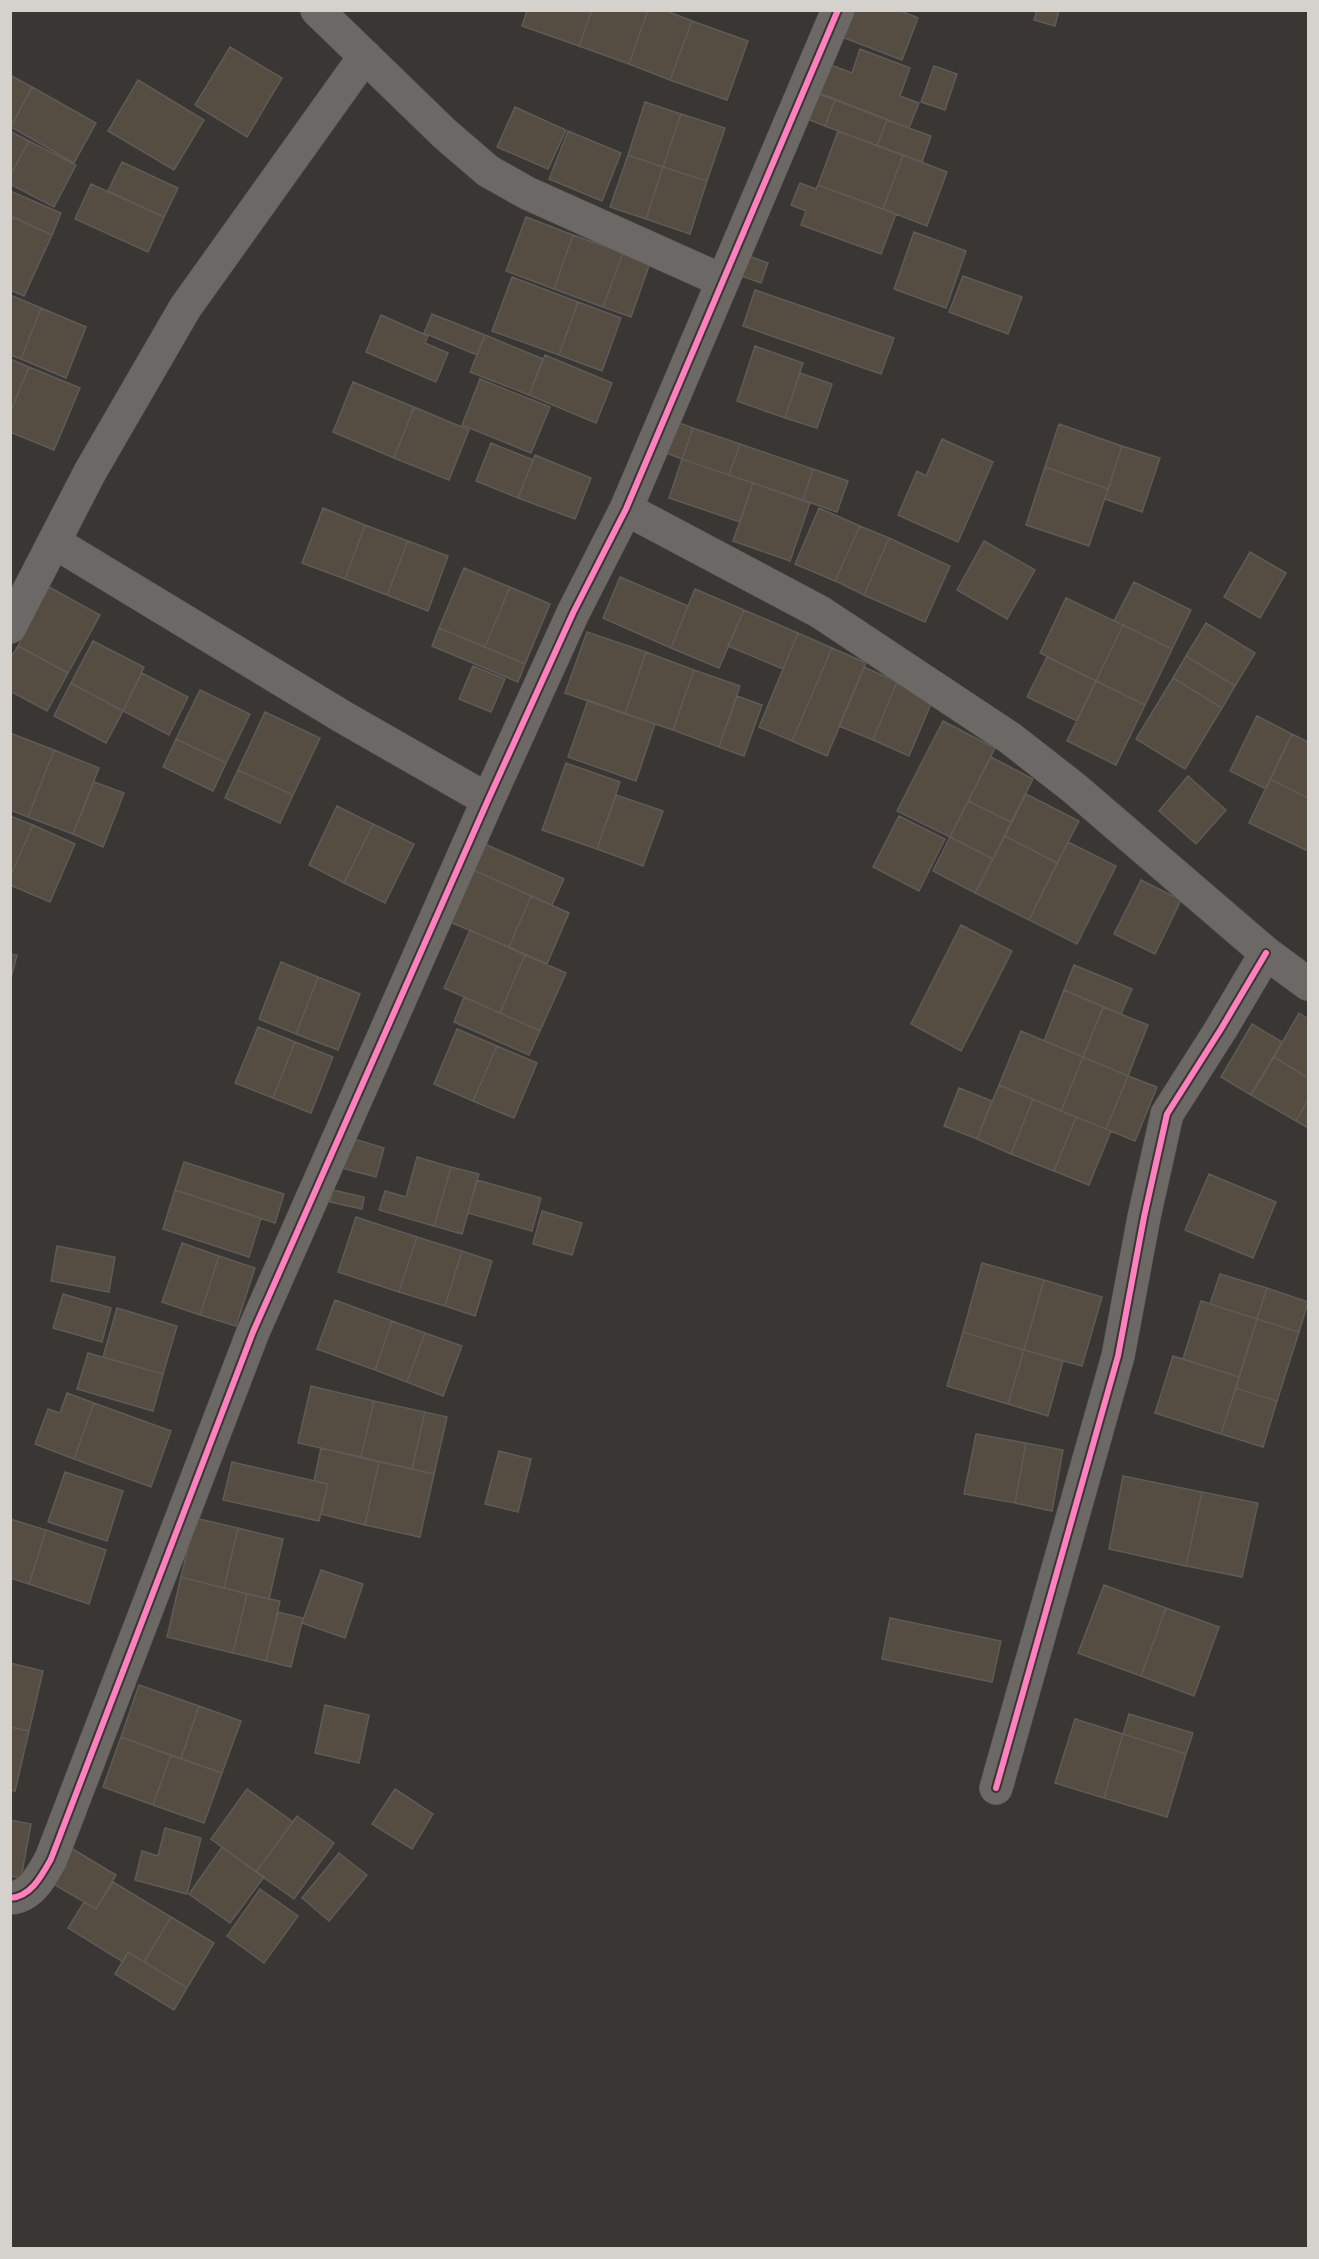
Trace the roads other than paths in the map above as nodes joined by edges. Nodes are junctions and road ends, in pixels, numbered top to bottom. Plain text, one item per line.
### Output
1 (317, 10) edge
2 (838, 10) edge
3 (365, 56) junction
4 (723, 281) junction
5 (626, 509) junction
6 (54, 542) junction
7 (10, 627) edge
8 (488, 800) junction
9 (1266, 952) junction
10 (1308, 984) edge
11 (996, 1788) dead end
12 (10, 1898) edge

1 - 3 street
2 - 4 street
3 - 4 street
3 - 6 street
4 - 5 street
5 - 8 street
5 - 9 street
6 - 7 street
6 - 8 street
8 - 12 street
9 - 10 street
9 - 11 street

